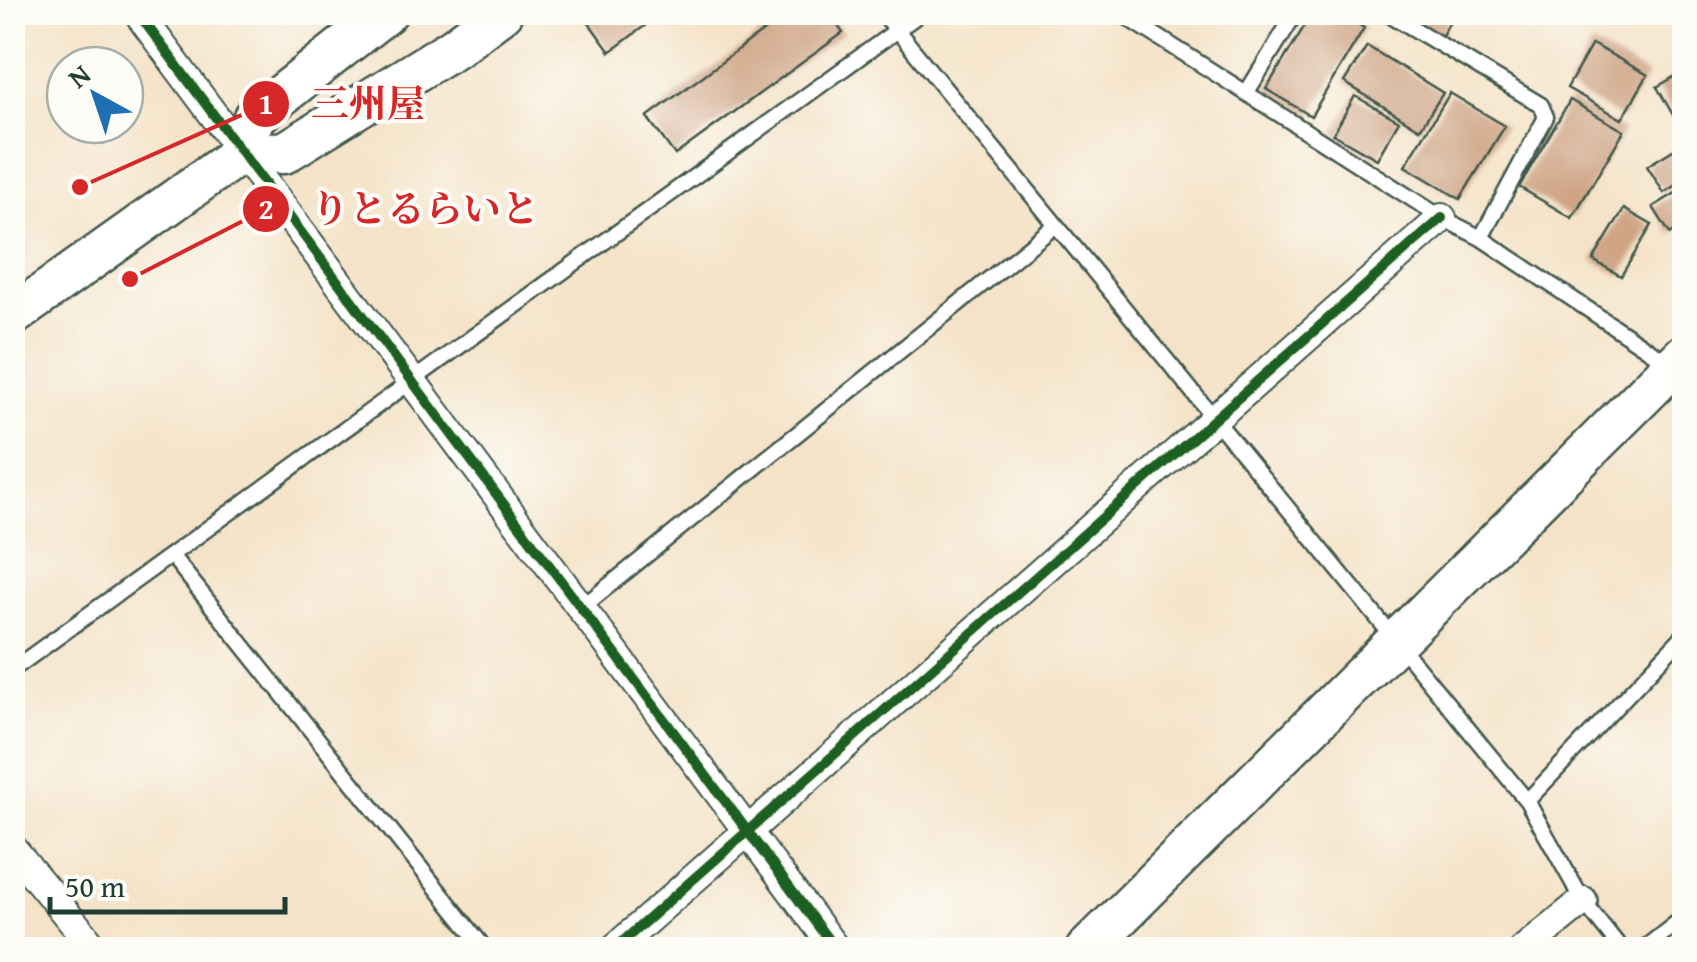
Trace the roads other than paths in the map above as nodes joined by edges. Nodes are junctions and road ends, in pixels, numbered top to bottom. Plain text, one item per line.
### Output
1 (137, 12) edge
2 (387, 12) edge
3 (502, 12) edge
4 (882, 12) edge
5 (922, 12) edge
6 (1118, 12) edge
7 (1296, 12) edge
8 (1386, 12) edge
9 (896, 31) junction
10 (1248, 92) junction
11 (242, 152) junction
12 (1442, 218) junction
13 (1056, 226) junction
14 (1481, 238) junction
15 (12, 316) edge
16 (1681, 364) edge
17 (409, 379) junction
18 (1214, 422) junction
19 (171, 555) junction
20 (582, 608) junction
21 (1684, 635) edge
22 (1394, 643) junction
23 (12, 670) edge
24 (1527, 801) junction
25 (746, 828) junction
26 (12, 848) edge
27 (1583, 901) junction
28 (1684, 917) edge
29 (96, 950) edge
30 (486, 950) edge
31 (613, 950) edge
32 (836, 950) edge
33 (1086, 950) edge
34 (1523, 950) edge
35 (1622, 950) edge
36 (1642, 950) edge

1 - 11 street
2 - 11 street
3 - 11 street
4 - 9 lane
5 - 9 lane
6 - 10 lane
7 - 10 lane
8 - 14 lane
9 - 13 lane
9 - 17 lane
10 - 12 lane
11 - 15 street
11 - 17 street
12 - 14 lane
12 - 18 street
13 - 18 lane
13 - 20 lane
14 - 16 lane
16 - 22 street
17 - 19 lane
17 - 20 street
18 - 22 lane
18 - 25 street
19 - 23 lane
19 - 30 lane
20 - 25 street
21 - 24 lane
22 - 24 lane
22 - 33 street
24 - 27 lane
25 - 31 street
25 - 32 street
26 - 29 street
27 - 34 street
27 - 35 lane
28 - 36 lane

